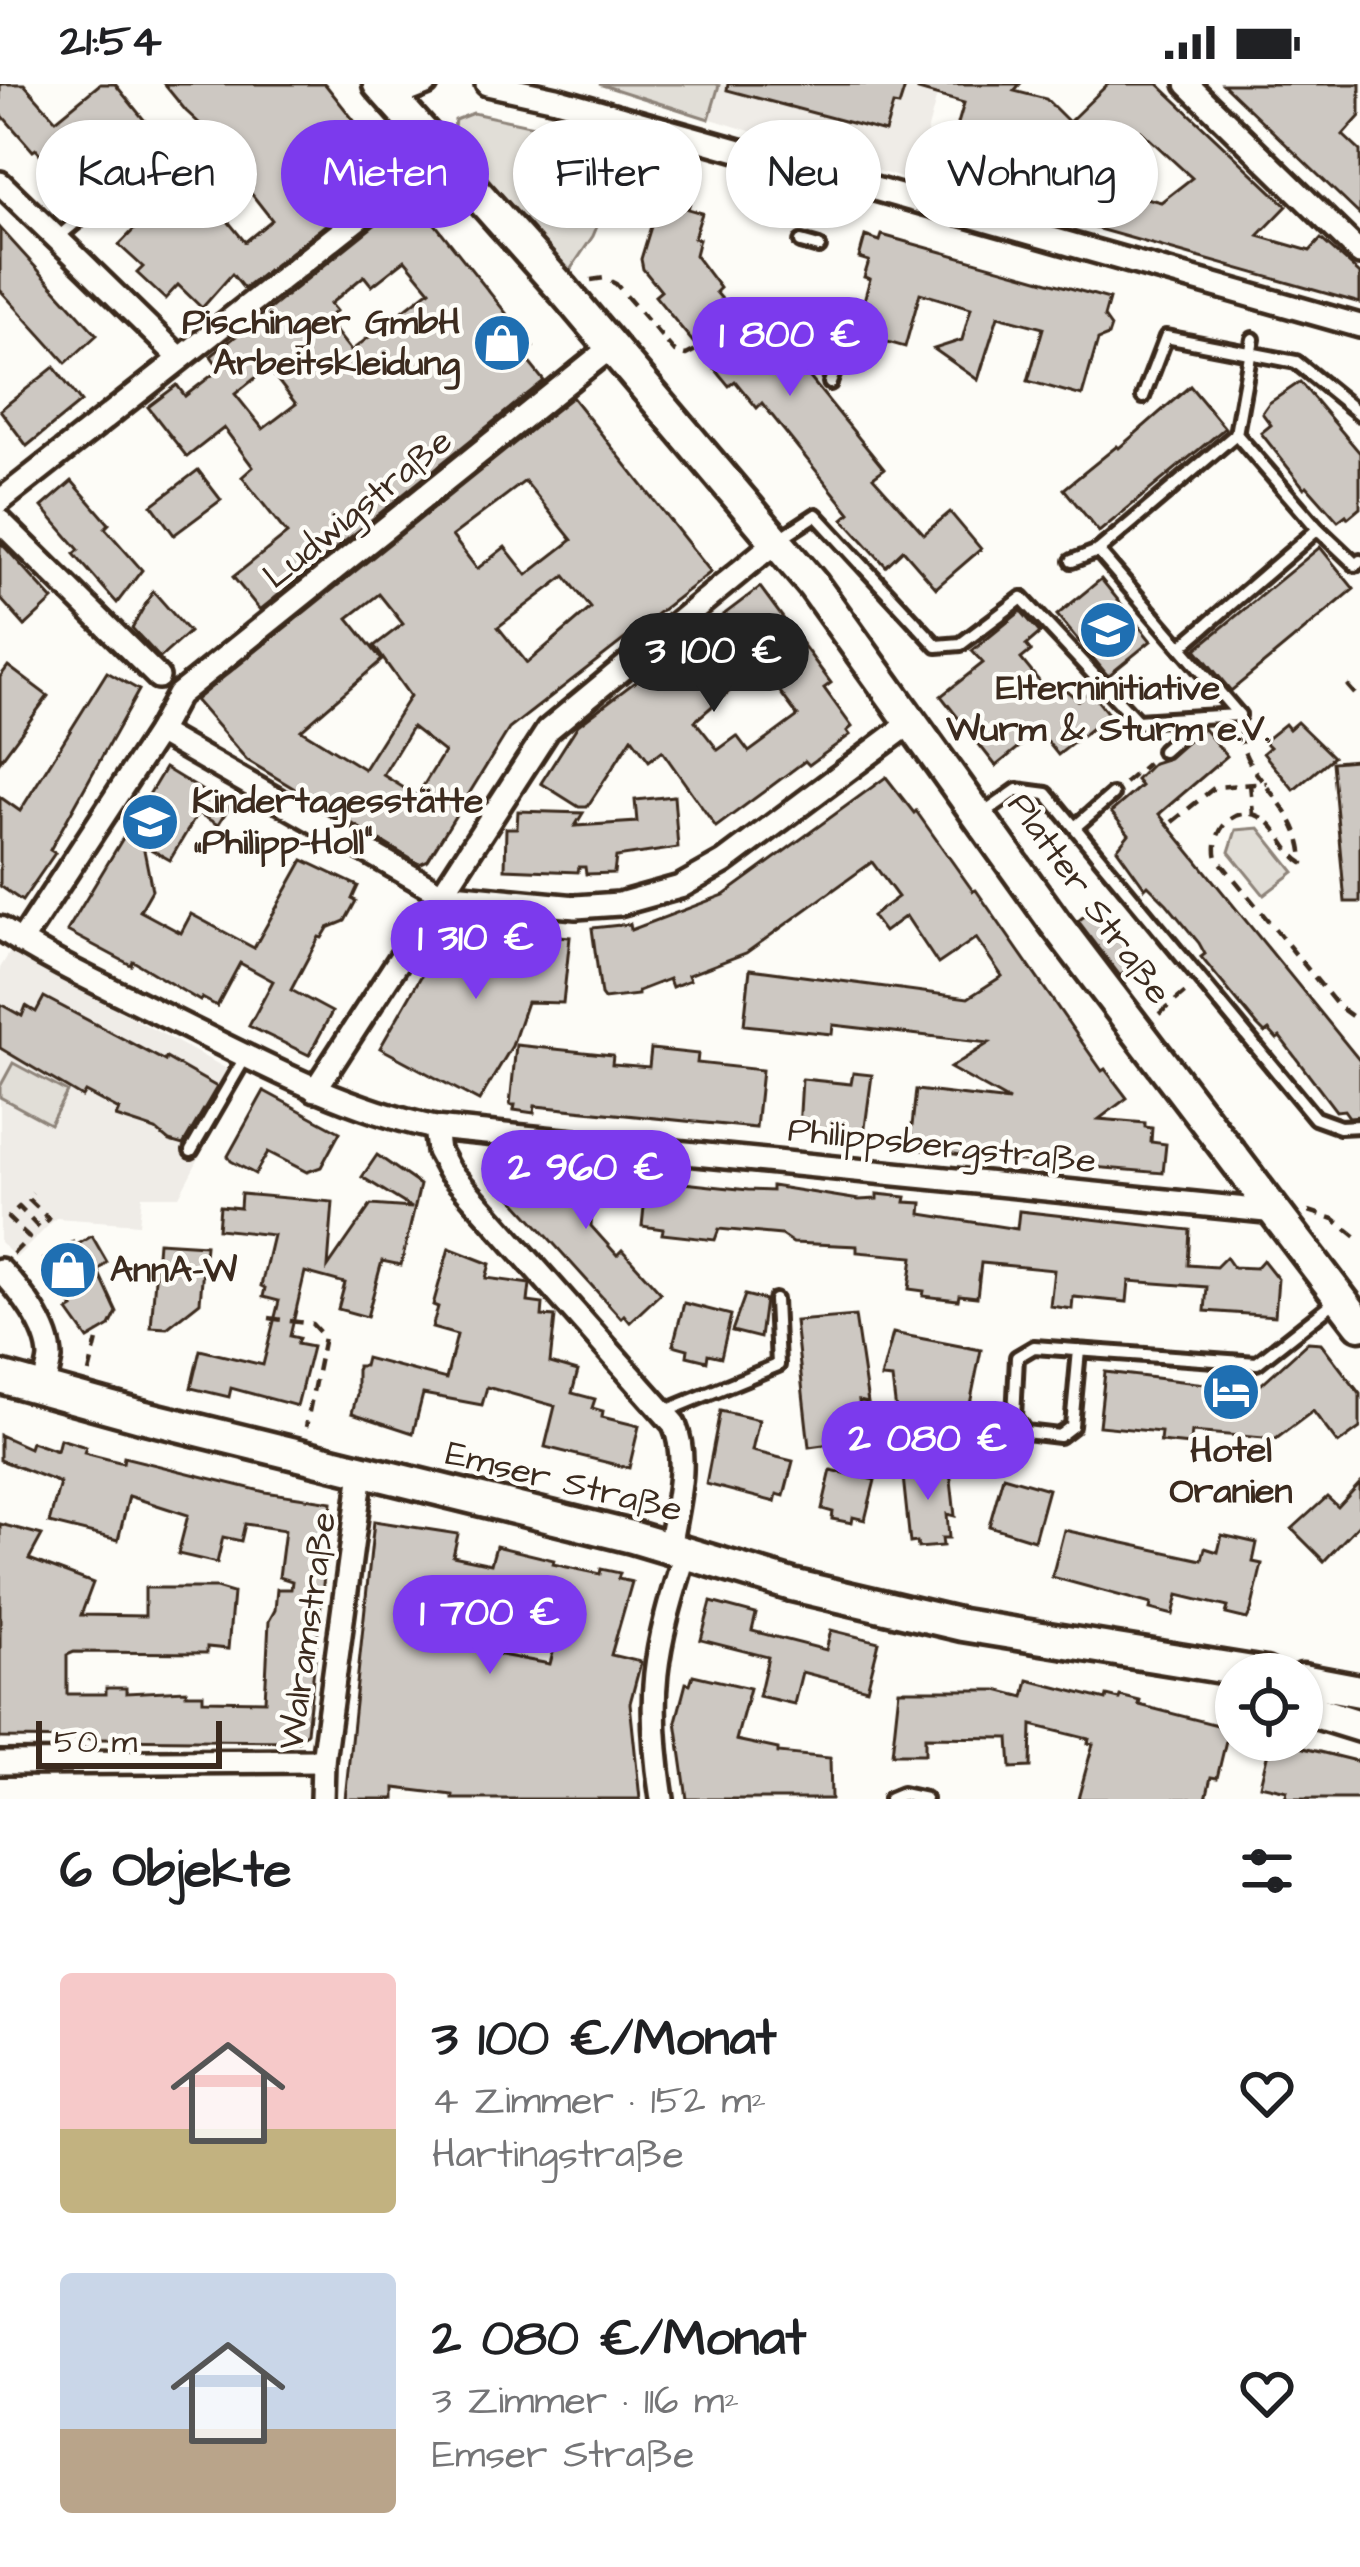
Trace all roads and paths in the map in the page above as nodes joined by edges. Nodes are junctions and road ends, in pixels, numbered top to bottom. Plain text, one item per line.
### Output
1 (426, 84) edge
2 (487, 84) edge
3 (1187, 84) edge
4 (385, 91) edge
5 (562, 92) edge
6 (592, 110) junction
7 (410, 120) edge
8 (0, 183) edge
9 (489, 209) edge
10 (69, 228) edge
11 (346, 228) edge
12 (57, 238) junction
13 (516, 240) junction
14 (801, 242) dead end
15 (819, 247) dead end
16 (1360, 253) edge
17 (564, 291) junction
18 (804, 316) dead end
19 (735, 321) dead end
20 (1360, 326) edge
21 (846, 339) dead end
22 (1253, 339) dead end
23 (714, 341) dead end
24 (611, 347) junction
25 (1251, 353) junction
26 (180, 358) junction
27 (830, 383) dead end
28 (1144, 397) dead end
29 (1360, 414) edge
30 (1236, 434) junction
31 (0, 502) edge
32 (0, 521) edge
33 (1318, 529) junction
34 (778, 540) junction
35 (1098, 551) junction
36 (1072, 561) dead end
37 (1360, 561) edge
38 (1181, 646) junction
39 (158, 677) dead end
40 (1347, 685) dead end
41 (1360, 700) edge
42 (1239, 715) junction
43 (1201, 717) junction
44 (913, 721) junction
45 (158, 732) junction
46 (1162, 751) joint
47 (1250, 783) junction
48 (1267, 783) junction
49 (1112, 795) joint
50 (1253, 814) junction
51 (980, 817) junction
52 (1172, 822) dead end
53 (1075, 827) junction
54 (442, 894) junction
55 (0, 928) edge
56 (21, 942) junction
57 (1182, 995) dead end
58 (1155, 1016) dead end
59 (1360, 1022) edge
60 (246, 1056) junction
61 (315, 1090) junction
62 (1360, 1126) edge
63 (435, 1128) junction
64 (191, 1150) dead end
65 (32, 1193) dead end
66 (1276, 1212) junction
67 (1360, 1240) edge
68 (6, 1262) edge
69 (1340, 1297) junction
70 (775, 1300) dead end
71 (269, 1318) dead end
72 (1360, 1324) edge
73 (99, 1332) dead end
74 (1079, 1350) junction
75 (0, 1377) edge
76 (87, 1382) dead end
77 (43, 1388) junction
78 (666, 1412) junction
79 (299, 1456) junction
80 (362, 1472) junction
81 (677, 1551) junction
82 (1111, 1650) junction
83 (1215, 1666) edge
84 (1215, 1681) edge
85 (1323, 1684) edge
86 (1360, 1690) edge
87 (1323, 1715) edge
88 (1360, 1726) edge
89 (322, 1761) junction
90 (0, 1762) edge
91 (322, 1799) edge
92 (662, 1799) edge
93 (890, 1799) edge
94 (925, 1799) edge

1 - 4 street
2 - 5 street
3 - 16 street
4 - 7 main road, Platter Straße
5 - 6 street
6 - 13 path
6 - 20 street
8 - 12 street
9 - 13 main road, Platter Straße
10 - 12 lane
11 - 26 street
12 - 26 street
13 - 17 main road, Platter Straße
14 - 15 lane
17 - 23 path
17 - 24 main road, Platter Straße
18 - 19 path
21 - 27 lane
22 - 25 lane
24 - 34 main road, Platter Straße
24 - 45 street, Ludwigstraße
25 - 28 lane
25 - 29 lane
25 - 30 lane
26 - 31 street
30 - 33 lane
30 - 35 lane
32 - 39 street
33 - 37 lane
33 - 38 lane
34 - 43 lane
34 - 44 main road, Platter Straße
34 - 54 street
35 - 36 lane
35 - 38 lane
38 - 42 lane
40 - 41 path
42 - 43 lane
42 - 48 path
43 - 46 lane
44 - 51 main road, Platter Straße
44 - 54 street
45 - 54 street
45 - 56 street, Ludwigstraße
46 - 49 path
47 - 48 path
47 - 50 path
47 - 52 path
48 - 50 path
49 - 53 lane
50 - 59 path
51 - 53 lane
51 - 66 main road, Platter Straße
53 - 62 lane
54 - 61 street
55 - 56 street, Philippsbergstraße
56 - 60 street, Philippsbergstraße
57 - 58 path
60 - 61 street, Philippsbergstraße
60 - 64 lane
61 - 63 street, Philippsbergstraße
63 - 66 street, Philippsbergstraße
63 - 78 street
65 - 68 path
66 - 67 path
66 - 69 main road, Platter Straße
68 - 77 street
69 - 72 main road, Platter Straße
69 - 74 lane
70 - 78 lane
71 - 79 path
73 - 76 path
74 - 74 lane
75 - 77 main road, Emser Straße
77 - 79 main road, Emser Straße
78 - 81 street
79 - 80 main road, Emser Straße
80 - 81 main road, Emser Straße
80 - 89 street, Walramstraße
81 - 82 main road, Emser Straße
81 - 92 street
82 - 83 main road, Emser Straße
82 - 84 main road, Emser Straße
85 - 86 main road
87 - 88 main road
89 - 90 street
89 - 91 street, Walramstraße
93 - 94 lane

